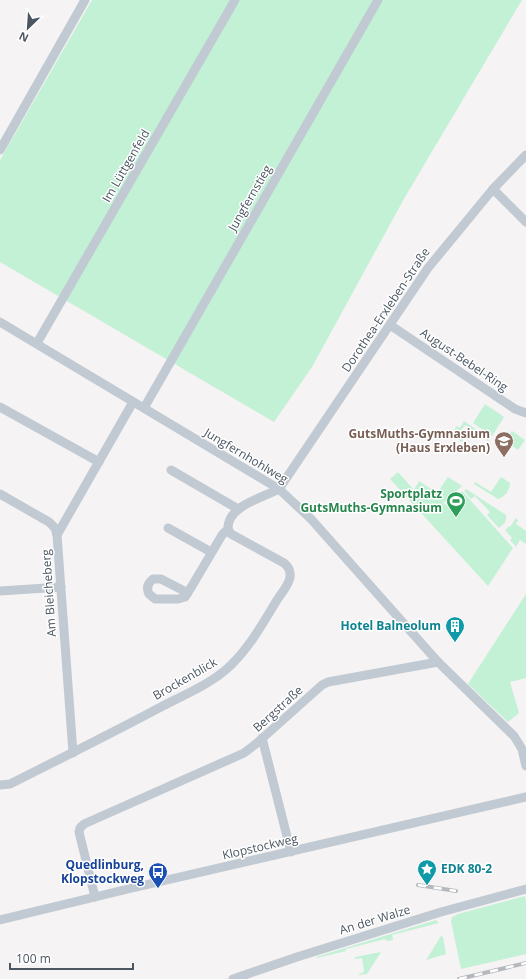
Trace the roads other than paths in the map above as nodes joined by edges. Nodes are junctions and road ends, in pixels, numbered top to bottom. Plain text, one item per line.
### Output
1 (85, 0) edge
2 (235, 0) edge
3 (378, 0) edge
4 (0, 150) edge
5 (526, 155) edge
6 (493, 189) junction
7 (526, 222) edge
8 (0, 322) edge
9 (390, 325) junction
10 (37, 343) junction
11 (133, 402) junction
12 (0, 407) edge
13 (144, 408) junction
14 (526, 413) edge
15 (99, 462) junction
16 (171, 470) dead end
17 (279, 489) junction
18 (0, 494) edge
19 (238, 509) junction
20 (168, 528) dead end
21 (228, 529) junction
22 (57, 535) junction
23 (211, 552) junction
24 (61, 587) junction
25 (0, 590) edge
26 (188, 593) dead end
27 (438, 662) junction
28 (262, 738) junction
29 (73, 753) junction
30 (526, 766) edge
31 (1, 788) edge
32 (526, 797) edge
33 (291, 852) junction
34 (526, 889) edge
35 (95, 897) junction
36 (0, 920) edge
37 (233, 979) edge

1 - 4 street
2 - 10 street, Im Lüttgenfeld
3 - 13 street, Jungfernstieg
5 - 6 street, Dorothea-Erxleben-Straße
6 - 7 street
6 - 9 street, Dorothea-Erxleben-Straße
8 - 10 street, Jungfernhohlweg
9 - 14 street, August-Bebel-Ring
9 - 17 street, Dorothea-Erxleben-Straße
10 - 11 street, Jungfernhohlweg
11 - 13 street, Jungfernhohlweg
11 - 15 street, Am Bleicheberg
12 - 15 street
13 - 17 street, Jungfernhohlweg
15 - 22 street, Am Bleicheberg
16 - 19 street
17 - 19 street
17 - 27 street, Jungfernhohlweg
18 - 22 street
19 - 21 street
20 - 23 street
21 - 23 street
21 - 29 street, Brockenblick
22 - 24 street, Am Bleicheberg
23 - 26 street
24 - 25 street
24 - 29 street, Am Bleicheberg
27 - 28 street, Bergstraße
27 - 30 street
28 - 33 street
28 - 35 street, Bergstraße
29 - 31 street, Brockenblick
32 - 33 street, Klopstockweg
33 - 35 street, Klopstockweg
34 - 37 street, An der Walze
35 - 36 street, Klopstockweg

